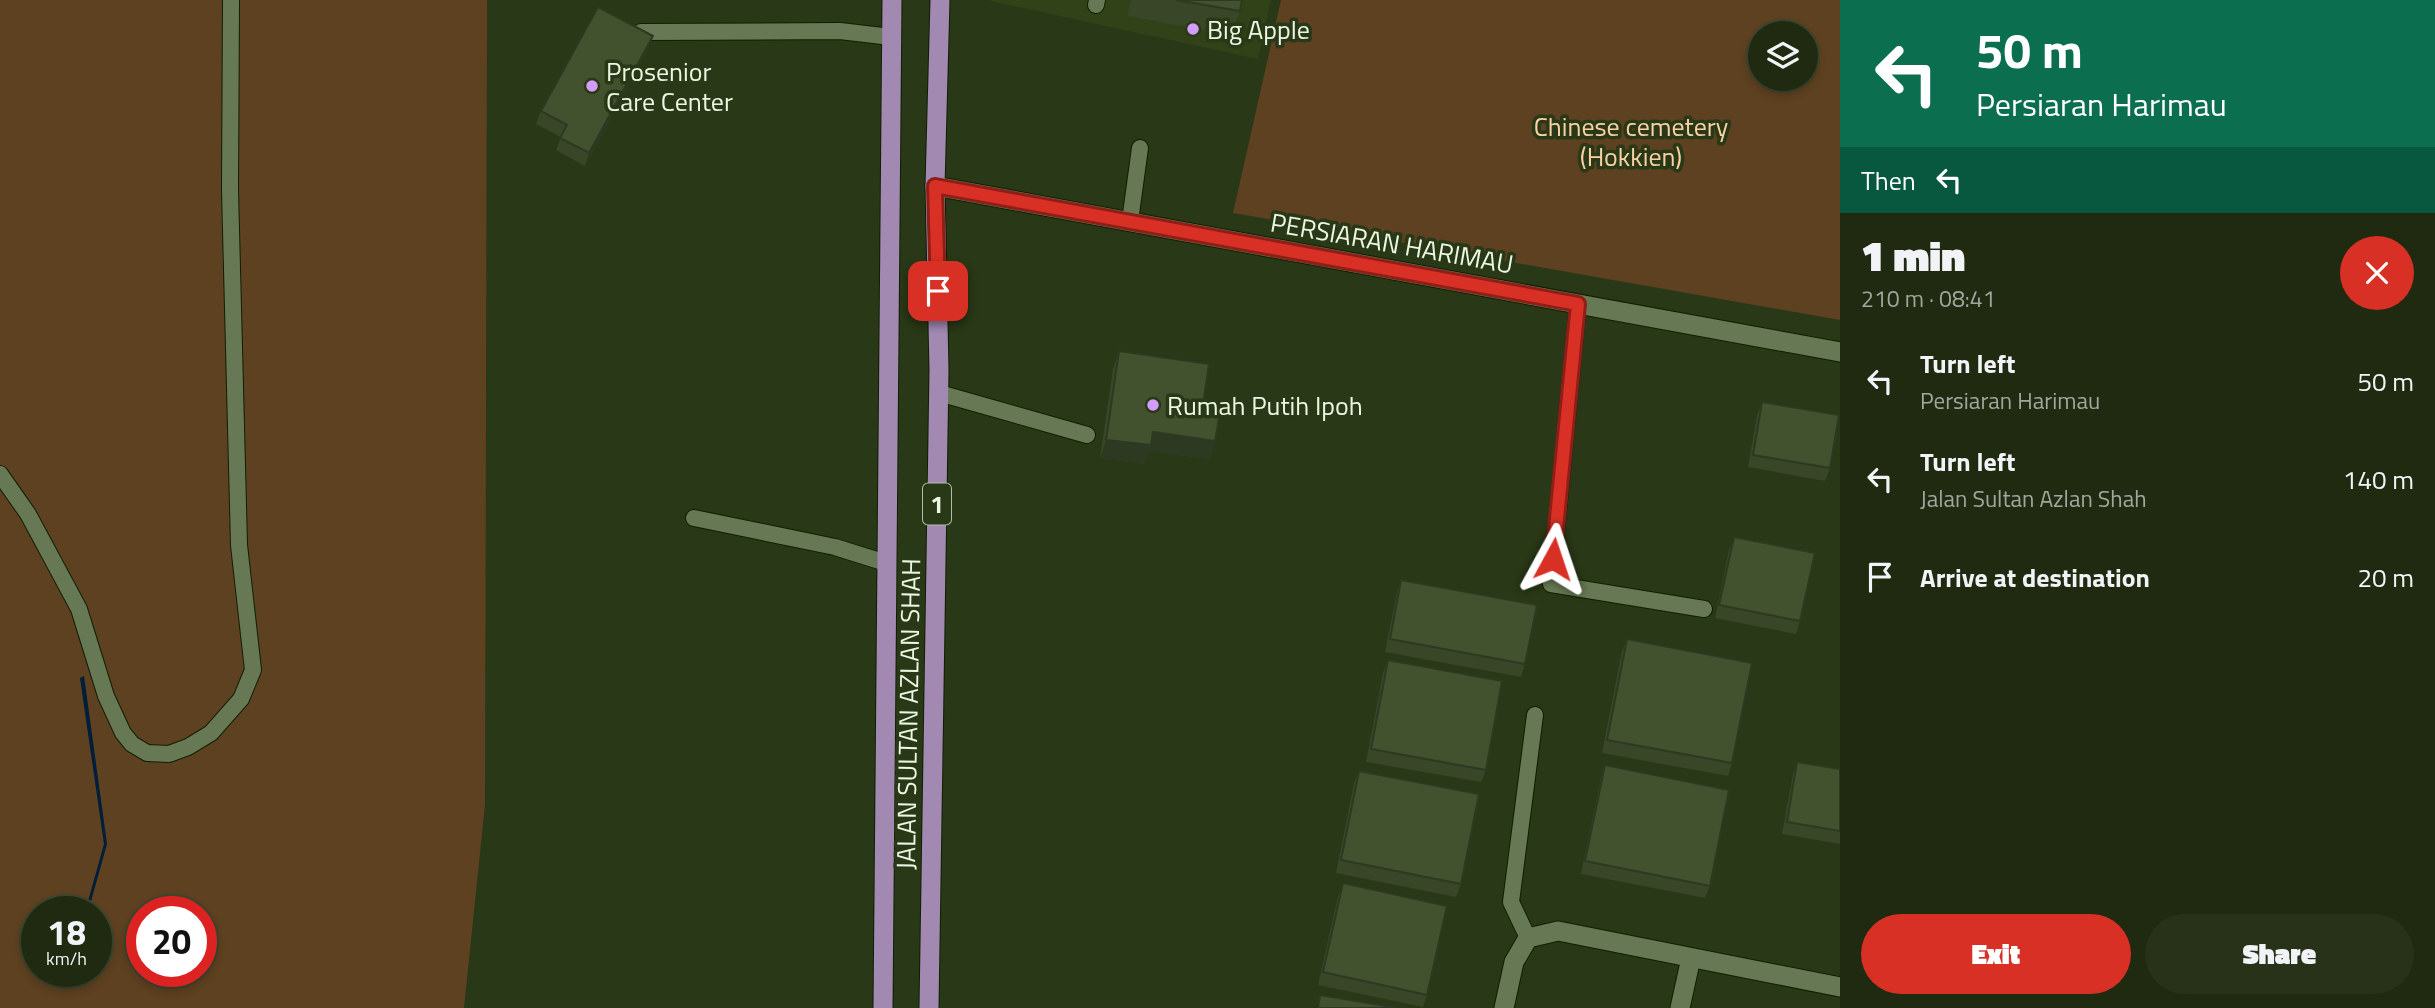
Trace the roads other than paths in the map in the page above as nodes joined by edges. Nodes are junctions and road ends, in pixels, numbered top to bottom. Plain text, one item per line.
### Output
1 (231, 0) edge
2 (892, 0) edge
3 (940, 0) edge
4 (641, 32) edge
5 (891, 37) junction
6 (1140, 148) dead end
7 (935, 186) junction
8 (1130, 221) junction
9 (1578, 304) junction
10 (1840, 352) edge
11 (939, 393) junction
12 (1087, 435) dead end
13 (0, 474) edge
14 (694, 518) dead end
15 (886, 563) junction
16 (1704, 608) dead end
17 (1535, 715) dead end
18 (1528, 939) junction
19 (1691, 958) junction
20 (1840, 987) edge
21 (883, 1008) edge
22 (929, 1008) edge
23 (1504, 1008) edge
24 (1680, 1008) edge

1 - 13 lane
2 - 5 main road, JALAN SULTAN AZLAN SHAH / 1
3 - 7 main road, JALAN SULTAN AZLAN SHAH / 1
4 - 5 lane
5 - 15 main road, JALAN SULTAN AZLAN SHAH / 1
6 - 8 lane
7 - 8 street, PERSIARAN HARIMAU
7 - 11 main road, JALAN SULTAN AZLAN SHAH / 1
8 - 9 street, PERSIARAN HARIMAU
9 - 10 street, PERSIARAN HARIMAU
9 - 16 lane
11 - 12 lane
11 - 22 main road, JALAN SULTAN AZLAN SHAH / 1
14 - 15 lane
15 - 21 main road, JALAN SULTAN AZLAN SHAH / 1
17 - 18 lane
18 - 19 street
18 - 23 street
19 - 20 street
19 - 24 street

